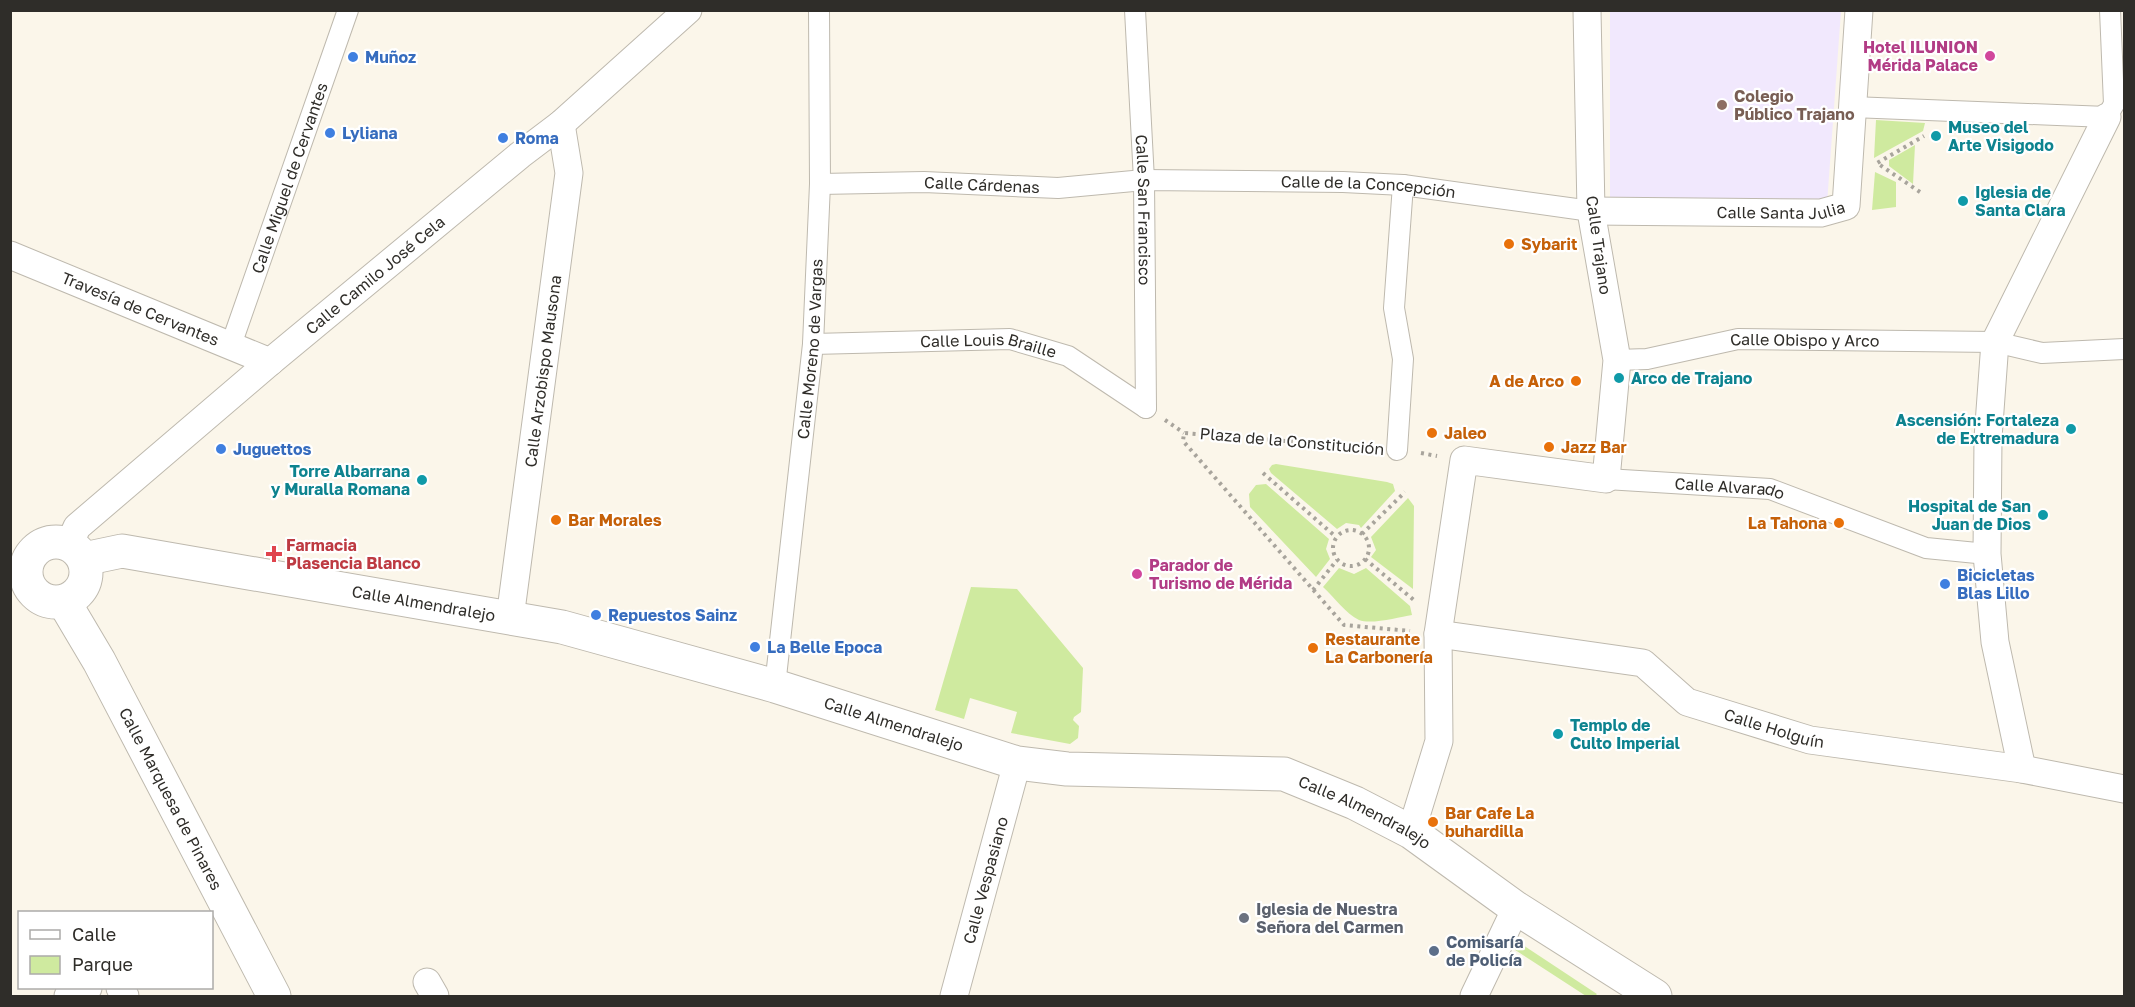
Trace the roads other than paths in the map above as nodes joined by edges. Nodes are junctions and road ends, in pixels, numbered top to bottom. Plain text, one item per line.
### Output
1 (348, 10) edge
2 (688, 10) edge
3 (819, 10) edge
4 (1135, 10) edge
5 (1587, 10) edge
6 (1859, 10) edge
7 (2110, 10) edge
8 (1852, 107) junction
9 (2115, 108) edge
10 (561, 124) junction
11 (1143, 180) junction
12 (820, 184) junction
13 (1403, 185) junction
14 (1591, 211) junction
15 (10, 255) edge
16 (1995, 342) junction
17 (813, 344) junction
18 (231, 345) junction
19 (2124, 349) edge
20 (1617, 360) junction
21 (270, 362) junction
22 (1146, 408) joint
23 (1397, 450) road end
24 (1606, 479) junction
25 (76, 552) junction
26 (1987, 554) junction
27 (20, 558) edge
28 (64, 602) junction
29 (510, 618) junction
30 (1438, 634) junction
31 (775, 686) junction
32 (1017, 763) junction
33 (2022, 769) junction
34 (2124, 789) edge
35 (1411, 832) junction
36 (1516, 908) junction
37 (84, 989) edge
38 (68, 996) edge
39 (274, 996) edge
40 (954, 996) edge
41 (1474, 996) edge
42 (1655, 996) edge

1 - 18 street, Calle Miguel de Cervantes
2 - 10 street, Calle Camilo José Cela
3 - 12 street, Calle Moreno de Vargas
4 - 11 street, Calle San Francisco
5 - 14 street, Calle Trajano
6 - 8 street, Calle Santa Julia
7 - 9 street
8 - 9 street
8 - 14 street, Calle Santa Julia
9 - 16 street
10 - 21 street, Calle Camilo José Cela
10 - 29 street, Calle Arzobispo Mausona
11 - 12 street, Calle Cárdenas
11 - 13 street, Calle de la Concepción
11 - 22 street, Calle San Francisco
12 - 17 street, Calle Moreno de Vargas
13 - 14 street, Calle de la Concepción
13 - 23 street
14 - 20 street, Calle Trajano
15 - 18 street, Travesía de Cervantes
16 - 19 street, Calle Obispo y Arco
16 - 20 street, Calle Obispo y Arco
16 - 26 street
17 - 22 street, Calle Louis Braille
17 - 31 street, Calle Moreno de Vargas
18 - 21 street, Travesía de Cervantes
20 - 24 street, Calle Trajano
21 - 25 street, Calle Camilo José Cela
24 - 26 street, Calle Alvarado
24 - 30 street, Calle Alvarado
25 - 27 main road
25 - 28 main road
25 - 29 main road, Calle Almendralejo
26 - 33 street
27 - 28 main road
28 - 39 main road, Calle Marquesa de Pinares
29 - 31 main road, Calle Almendralejo
30 - 33 street, Calle Holguín
30 - 35 street
31 - 32 main road, Calle Almendralejo
32 - 35 main road, Calle Almendralejo
32 - 40 street, Calle Vespasiano
33 - 34 street, Calle Holguín
35 - 36 main road, Calle Almendralejo
36 - 41 street
36 - 42 main road, Calle Almendralejo
37 - 38 street

